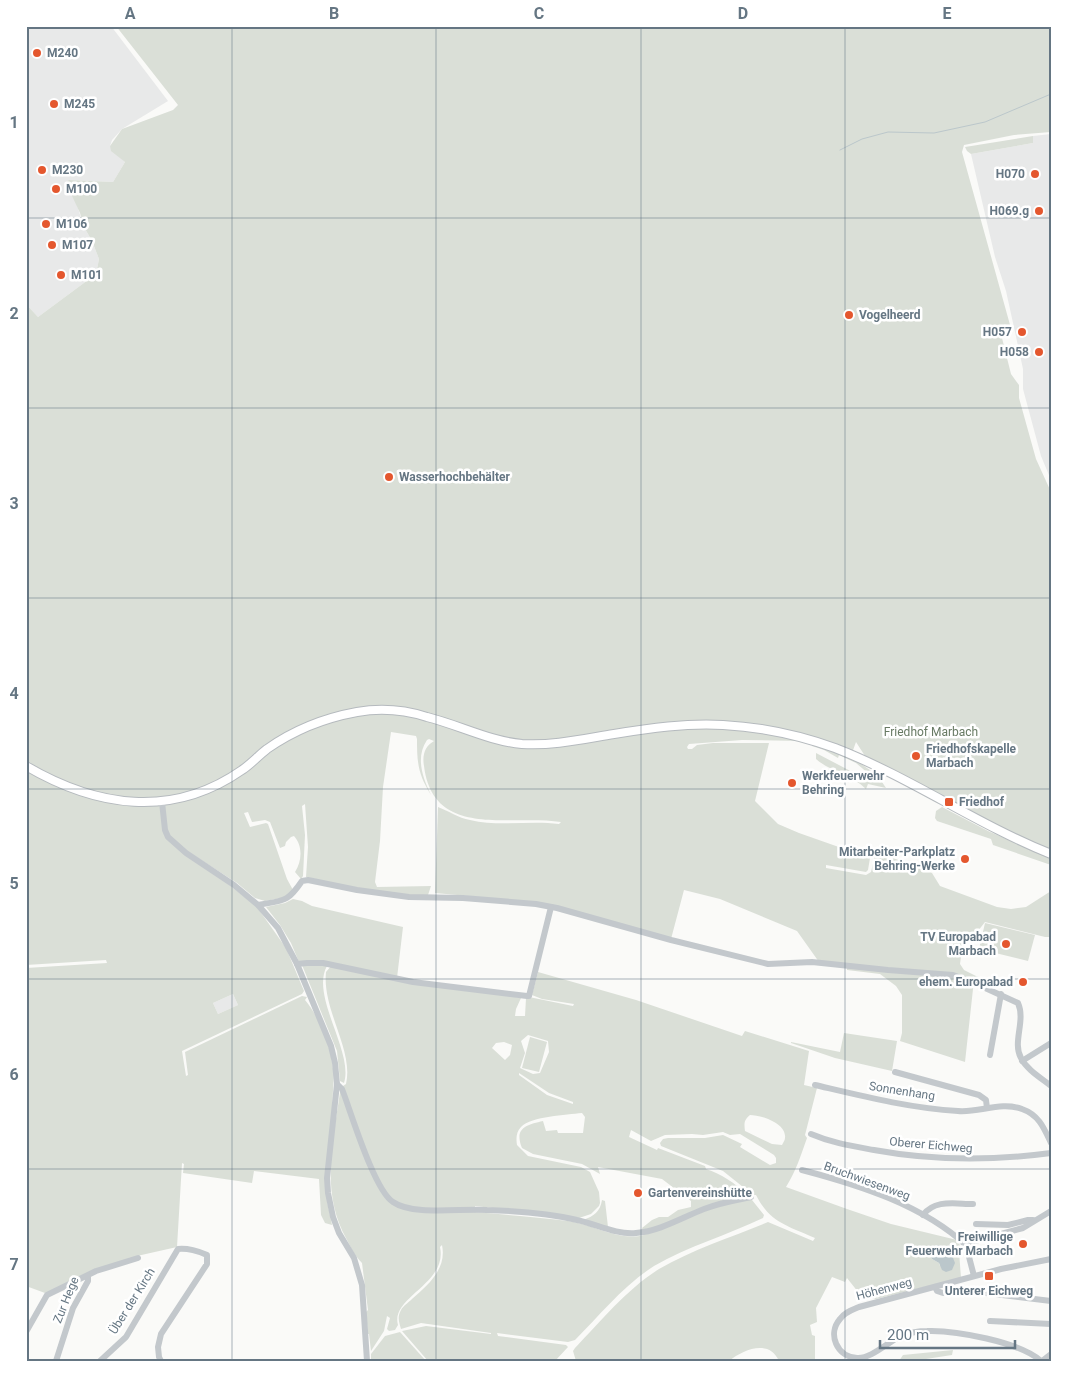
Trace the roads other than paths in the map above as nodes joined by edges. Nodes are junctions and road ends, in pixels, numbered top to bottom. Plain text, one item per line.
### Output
1 (26, 766) edge
2 (162, 802) junction
3 (1051, 854) edge
4 (258, 905) junction
5 (551, 906) junction
6 (297, 964) junction
7 (997, 993) junction
8 (1051, 1043) edge
9 (990, 1055) dead end
10 (1022, 1061) junction
11 (895, 1072) dead end
12 (337, 1084) junction
13 (815, 1085) dead end
14 (1051, 1086) edge
15 (987, 1108) junction
16 (811, 1134) dead end
17 (1051, 1143) edge
18 (1051, 1153) edge
19 (802, 1170) dead end
20 (751, 1197) dead end
21 (973, 1204) dead end
22 (1051, 1211) edge
23 (923, 1215) junction
24 (1033, 1220) junction
25 (976, 1224) dead end
26 (967, 1246) junction
27 (138, 1258) dead end
28 (1051, 1259) edge
29 (88, 1276) junction
30 (974, 1276) junction
31 (935, 1288) junction
32 (1051, 1301) edge
33 (990, 1321) dead end
34 (1051, 1324) edge
35 (26, 1332) edge
36 (1051, 1354) edge
37 (56, 1361) edge
38 (100, 1361) edge
39 (161, 1361) edge
40 (367, 1361) edge
41 (1042, 1361) edge

1 - 2 main road
2 - 3 main road
2 - 4 street
4 - 5 street
4 - 6 street
5 - 6 street
5 - 7 street
6 - 12 street
7 - 9 street
7 - 10 street
8 - 10 street
10 - 14 street
11 - 15 street, Sonnenhang
12 - 20 street
12 - 40 street
13 - 15 street, Sonnenhang
15 - 17 street, Sonnenhang
16 - 18 street, Oberer Eichweg
19 - 23 street, Bruchwiesenweg
21 - 23 street
22 - 24 street
23 - 26 street, Bruchwiesenweg
24 - 25 street
24 - 26 street
26 - 30 street
27 - 29 street
28 - 30 street, Höhenweg
29 - 35 street
29 - 37 street, Zur Hege
30 - 31 street, Höhenweg
31 - 32 street
31 - 41 street, Höhenweg
33 - 34 street
36 - 41 street
38 - 39 street, Über der Kirch

